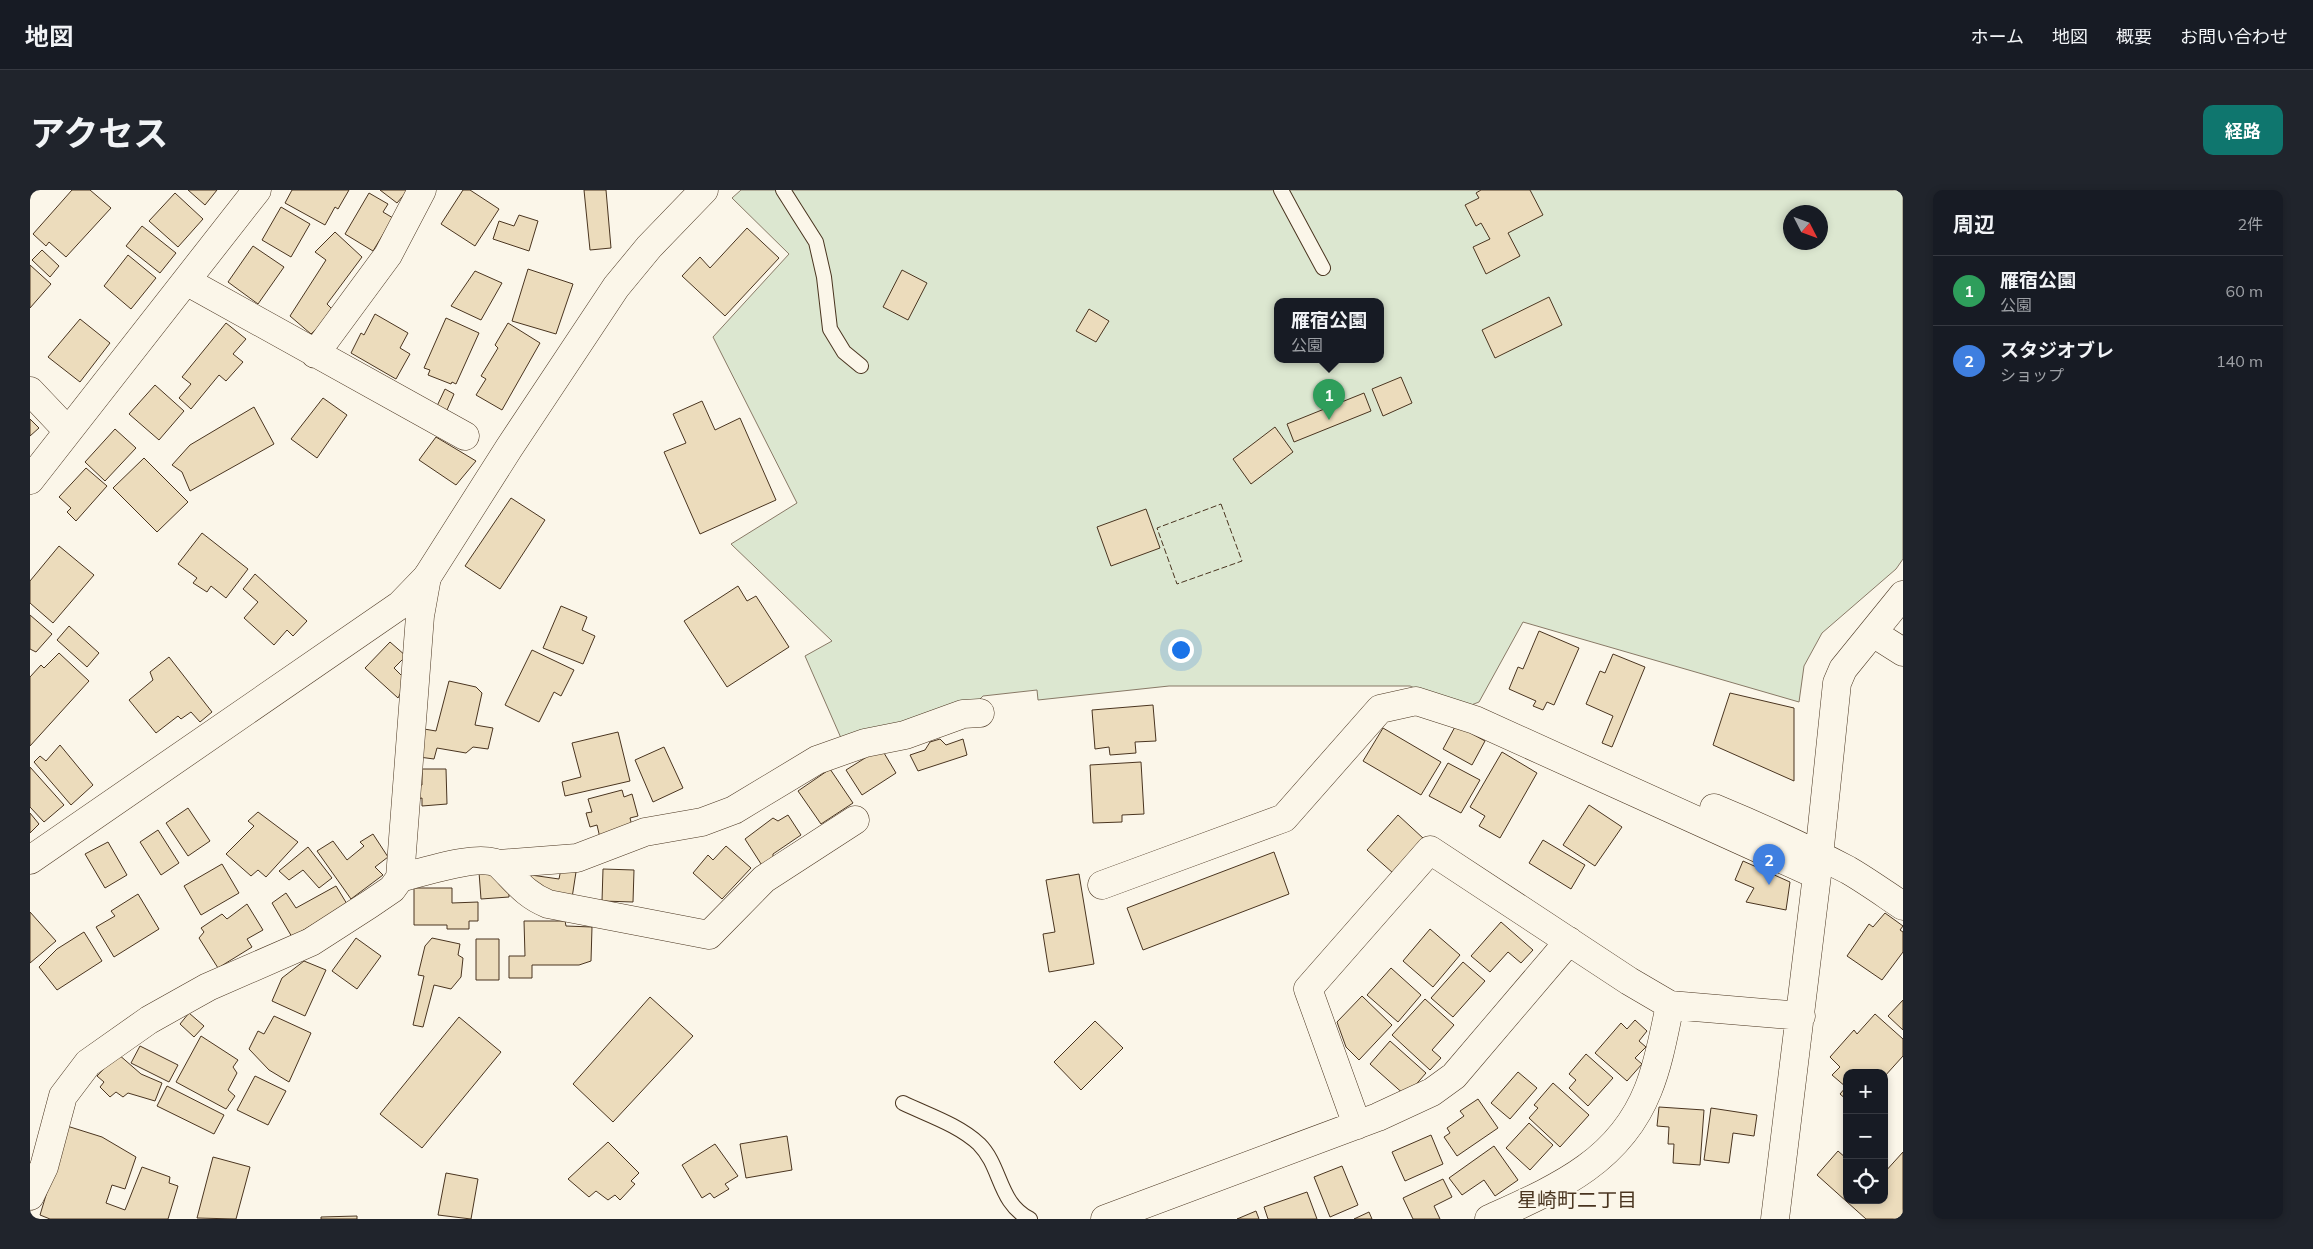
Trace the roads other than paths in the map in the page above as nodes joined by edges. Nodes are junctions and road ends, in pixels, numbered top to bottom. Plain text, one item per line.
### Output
1 (257, 190) edge
2 (422, 190) edge
3 (704, 190) edge
4 (782, 190) edge
5 (1281, 190) edge
6 (1322, 268) dead end
7 (186, 281) junction
8 (315, 354) junction
9 (860, 366) dead end
10 (30, 392) edge
11 (67, 430) junction
12 (465, 436) dead end
13 (30, 480) edge
14 (427, 577) junction
15 (1903, 595) edge
16 (1873, 633) junction
17 (1903, 652) edge
18 (980, 713) dead end
19 (1570, 745) dead end
20 (855, 820) dead end
21 (30, 860) edge
22 (499, 864) junction
23 (1818, 866) junction
24 (400, 878) junction
25 (1102, 885) dead end
26 (1903, 906) edge
27 (1569, 941) junction
28 (1670, 1005) junction
29 (1800, 1016) junction
30 (903, 1103) dead end
31 (1357, 1125) junction
32 (30, 1196) edge
33 (1030, 1219) edge
34 (1105, 1219) edge
35 (1489, 1219) edge
36 (1775, 1219) edge

1 - 7 street
2 - 8 street
3 - 14 street
4 - 9 lane
5 - 6 lane
7 - 8 street
7 - 11 street
8 - 12 street
10 - 11 street
11 - 13 street
14 - 21 street
14 - 24 street
15 - 16 street
16 - 17 street
16 - 23 street
18 - 22 street
19 - 23 street
20 - 22 street
22 - 24 street
23 - 25 street
23 - 26 street
23 - 29 street
24 - 32 street
27 - 28 street
27 - 31 street
27 - 31 street
28 - 29 street
28 - 35 street
29 - 36 street
30 - 33 lane
31 - 34 street

